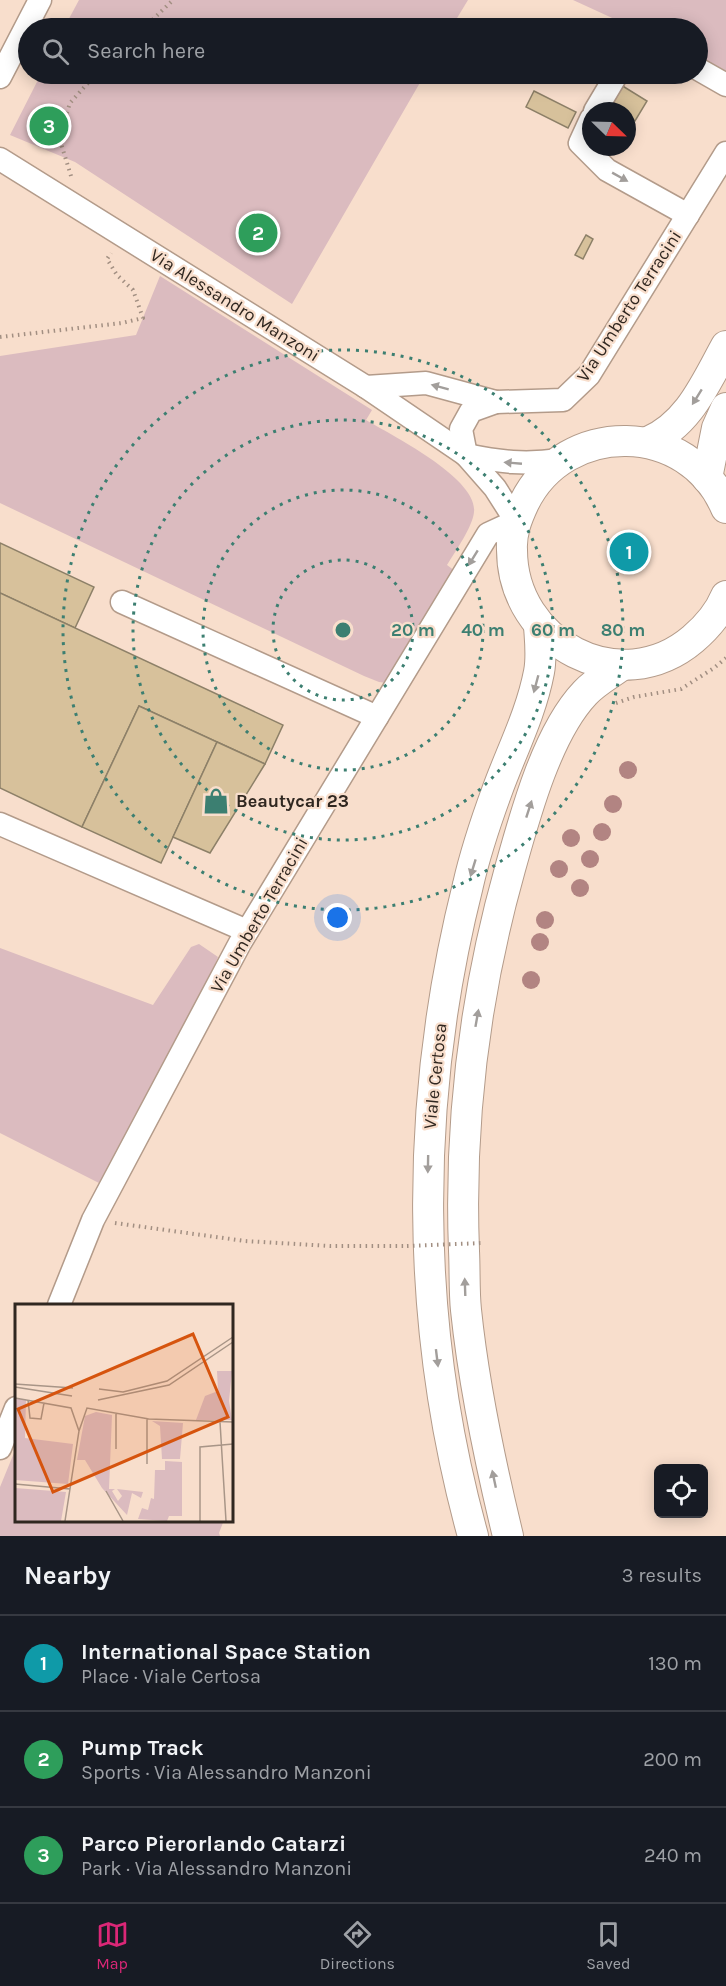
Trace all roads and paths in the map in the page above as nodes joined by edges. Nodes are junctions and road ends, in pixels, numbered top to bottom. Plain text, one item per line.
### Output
1 (40, 0) edge
2 (173, 0) edge
3 (31, 18) edge
4 (154, 18) edge
5 (18, 42) edge
6 (708, 75) edge
7 (0, 77) edge
8 (87, 84) edge
9 (610, 84) edge
10 (726, 85) edge
11 (600, 102) edge
12 (726, 153) edge
13 (593, 156) edge
14 (0, 159) edge
15 (74, 182) dead end
16 (688, 215) junction
17 (124, 236) junction
18 (0, 336) edge
19 (726, 346) edge
20 (366, 387) junction
21 (496, 402) junction
22 (726, 408) edge
23 (648, 442) junction
24 (466, 455) junction
25 (560, 460) junction
26 (708, 478) junction
27 (500, 496) junction
28 (726, 508) edge
29 (516, 521) junction
30 (488, 534) junction
31 (726, 596) edge
32 (122, 602) dead end
33 (538, 626) junction
34 (726, 658) edge
35 (622, 665) junction
36 (613, 704) dead end
37 (377, 717) junction
38 (0, 824) edge
39 (247, 931) junction
40 (112, 1222) dead end
41 (483, 1243) dead end
42 (58, 1304) edge
43 (15, 1410) edge
44 (0, 1448) edge
45 (473, 1536) edge
46 (508, 1536) edge

1 - 3 street
2 - 4 path
5 - 7 street
6 - 10 street
8 - 15 path
9 - 11 street
12 - 16 street, Via Umberto Terracini
13 -> 16 street
14 - 17 street, Via Alessandro Manzoni
16 - 21 street, Via Umberto Terracini
17 - 18 path
17 - 20 street, Via Alessandro Manzoni
19 -> 23 main road
21 -> 20 street, Via Umberto Terracini
20 - 24 street, Via Alessandro Manzoni
21 - 24 street, Via Umberto Terracini
22 - 26 main road
23 - 25 main road
23 - 26 main road
25 -> 24 street, Via Alessandro Manzoni
24 - 27 street, Via Alessandro Manzoni
25 - 29 main road
26 - 28 main road
27 - 29 street, Via Alessandro Manzoni
27 - 30 street, Via Umberto Terracini
29 - 30 street
29 - 33 main road
30 -> 37 street, Via Umberto Terracini
31 - 35 main road
32 - 37 street
33 - 35 main road
33 -> 45 main road, Viale Certosa
34 - 36 path
46 -> 35 main road, Viale Certosa
37 - 39 street, Via Umberto Terracini
38 - 39 street
39 - 42 street, Via Umberto Terracini
40 - 41 path, bridge
43 - 44 street

